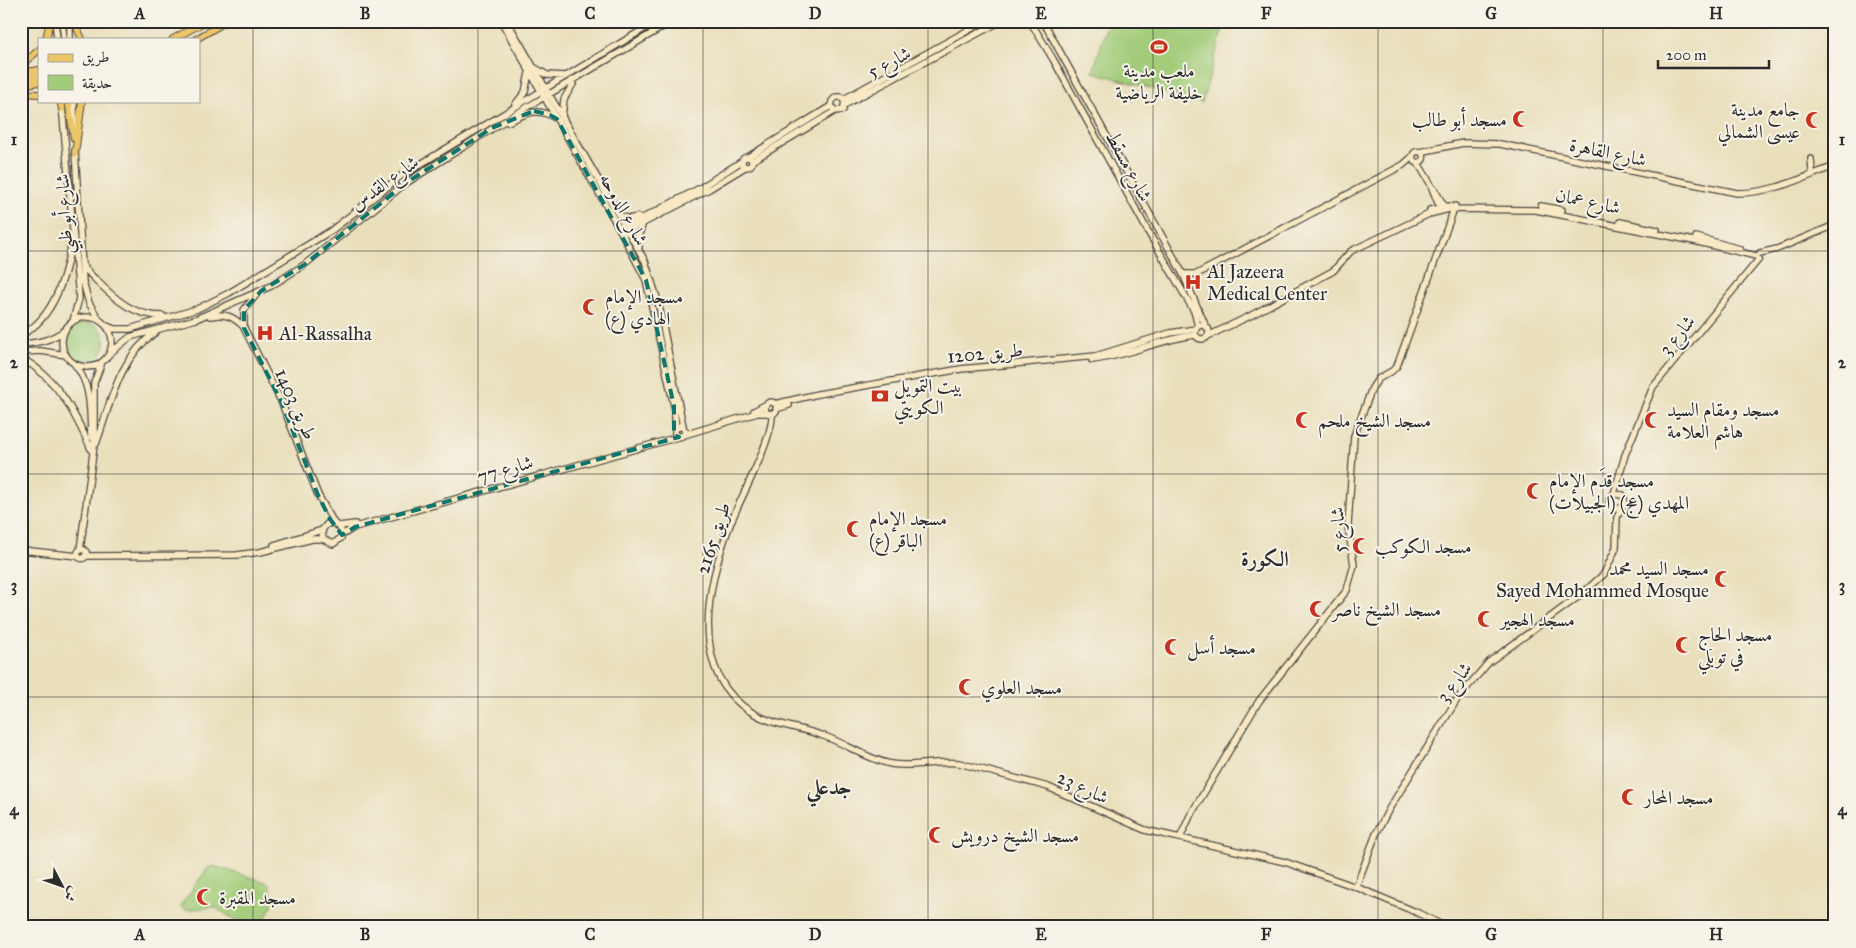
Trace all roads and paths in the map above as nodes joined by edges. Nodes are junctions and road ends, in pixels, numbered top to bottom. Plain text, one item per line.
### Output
1 (50, 21) edge
2 (55, 21) edge
3 (62, 21) edge
4 (70, 21) edge
5 (74, 21) edge
6 (206, 21) edge
7 (228, 21) edge
8 (501, 21) edge
9 (507, 21) edge
10 (657, 21) edge
11 (674, 21) edge
12 (985, 21) edge
13 (991, 21) edge
14 (1001, 21) edge
15 (1030, 21) edge
16 (1043, 21) edge
17 (1824, 21) edge
18 (1835, 24) edge
19 (982, 31) junction
20 (46, 38) edge
21 (57, 38) edge
22 (64, 38) edge
23 (70, 38) edge
24 (82, 38) edge
25 (176, 38) edge
26 (198, 38) edge
27 (518, 45) junction
28 (38, 51) edge
29 (21, 65) edge
30 (531, 69) junction
31 (38, 70) edge
32 (21, 73) edge
33 (38, 76) edge
34 (566, 76) junction
35 (21, 79) edge
36 (577, 80) junction
37 (38, 82) edge
38 (21, 85) edge
39 (543, 90) junction
40 (21, 93) edge
41 (38, 94) edge
42 (547, 97) junction
43 (61, 102) edge
44 (68, 102) edge
45 (74, 102) edge
46 (82, 102) edge
47 (845, 102) junction
48 (833, 108) junction
49 (62, 109) joint
50 (559, 118) junction
51 (495, 121) junction
52 (492, 128) junction
53 (74, 138) junction
54 (75, 154) junction
55 (750, 159) junction
56 (1418, 159) junction
57 (1811, 159) dead end
58 (743, 164) junction
59 (1835, 164) edge
60 (1812, 171) junction
61 (1777, 188) junction
62 (1447, 208) junction
63 (650, 214) junction
64 (618, 215) junction
65 (644, 223) junction
66 (1835, 225) edge
67 (74, 230) junction
68 (624, 230) junction
69 (640, 252) junction
70 (1759, 255) junction
71 (82, 264) junction
72 (1183, 274) junction
73 (1197, 274) junction
74 (261, 290) junction
75 (1191, 291) junction
76 (175, 315) junction
77 (196, 319) junction
78 (73, 321) junction
79 (100, 321) junction
80 (107, 326) junction
81 (244, 328) junction
82 (160, 329) junction
83 (65, 330) junction
84 (1197, 330) junction
85 (1208, 331) junction
86 (21, 335) edge
87 (1157, 337) junction
88 (21, 344) edge
89 (1145, 346) junction
90 (21, 352) edge
91 (109, 354) junction
92 (66, 355) junction
93 (21, 358) edge
94 (102, 362) junction
95 (74, 363) junction
96 (765, 405) junction
97 (773, 410) junction
98 (683, 427) junction
99 (675, 428) junction
100 (681, 436) junction
101 (93, 452) junction
102 (1622, 466) junction
103 (1614, 494) junction
104 (318, 495) junction
105 (1624, 496) junction
106 (1610, 506) junction
107 (1621, 508) junction
108 (337, 525) junction
109 (324, 528) junction
110 (297, 532) dead end
111 (1616, 532) junction
112 (342, 535) junction
113 (304, 537) junction
114 (323, 539) junction
115 (21, 550) edge
116 (82, 552) junction
117 (719, 676) joint
118 (1183, 839) junction
119 (1356, 887) junction
120 (1446, 927) edge

1 - 20 main road
2 - 21 street
3 - 22 street
4 - 23 street
5 - 24 main road
6 - 25 main road
7 - 26 main road
8 - 27 street, شارع الدوحه
9 - 27 street, شارع الدوحه
10 - 34 street, شارع القدس
11 - 36 street, شارع القدس
12 - 47 street, شارع 5
13 - 19 street
14 - 19 street, شارع 5
15 - 84 street, شارع مسقط
16 - 72 street, شارع مسقط
17 - 18 street
19 - 47 street, شارع 5
27 - 30 street, شارع الدوحه
28 - 29 main road
30 - 34 street
30 - 39 street, شارع الدوحه
30 - 51 street
31 - 32 main road
33 - 35 main road
34 - 39 street, شارع القدس
36 - 42 street, شارع القدس
36 - 50 street
37 - 38 main road
39 - 42 street, شارع الدوحه
39 - 51 street, شارع القدس
40 - 41 main road
42 - 50 street, شارع الدوحه
42 - 52 street, شارع القدس
43 - 49 main road
44 - 53 main road
45 - 53 street, شارع أبو ظبي
46 - 54 main road
47 - 48 street
47 - 48 street
48 - 55 street
49 - 67 street, شارع أبو ظبي
50 - 52 street
50 - 64 street, شارع الدوحه
50 - 68 street, شارع الدوحه
51 - 76 street, شارع القدس
52 - 74 street, شارع القدس
53 - 54 street, شارع أبو ظبي
54 - 71 street, شارع أبو ظبي
55 - 58 street
55 - 58 street
56 - 61 street, شارع القاهرة
56 - 62 street, شارع 5
56 - 73 street
57 - 60 street
58 - 63 street
58 - 65 street
59 - 60 street, شارع القاهرة
59 - 61 street, شارع القاهرة
60 - 61 street, شارع القاهرة
62 - 70 street, شارع عمان
62 - 85 street, شارع عمان
62 - 118 street, شارع 5
63 - 64 street
63 - 68 street
64 - 68 street, شارع الدوحه
65 - 68 street
65 - 69 street
66 - 70 street, شارع عمان
67 - 78 street, شارع أبو ظبي
67 - 86 street
68 - 69 street, شارع الدوحه
68 - 99 street, شارع الدوحه
69 - 98 street, شارع الدوحه
70 - 102 street, شارع 3
71 - 76 street
71 - 79 street, شارع أبو ظبي
72 - 73 street
72 - 75 street, شارع مسقط
73 - 75 street
74 - 77 street, شارع القدس
74 - 81 street
75 - 85 street, شارع مسقط
76 - 80 street, شارع القدس
77 - 81 street, طريق 1403
77 - 82 street, شارع القدس
78 - 79 street
78 - 83 street
79 - 80 street
80 - 91 street
81 - 104 street, طريق 1403
82 - 91 street, شارع القدس
82 - 101 street
83 - 88 street
83 - 92 street
84 - 85 street
84 - 85 street
84 - 87 street, طريق 1202
84 - 89 street, طريق 1202
87 - 89 street
87 - 97 street, طريق 1202
89 - 97 street, طريق 1202
90 - 92 street
91 - 94 street
92 - 95 street
93 - 101 street
94 - 95 street
94 - 101 street
95 - 101 street
96 - 97 street
96 - 97 street
96 - 98 street
97 - 100 street, شارع 77
97 - 117 street, طريق 2165
98 - 99 street, شارع 77
98 - 100 street, شارع الدوحه
99 - 100 street
99 - 108 street, شارع 77
100 - 112 street, شارع 77
101 - 116 street
102 - 103 street, شارع 3
102 - 105 street, شارع 3
103 - 105 street
103 - 106 street
104 - 108 street, طريق 1403
104 - 109 street, طريق 1403
105 - 107 street
106 - 107 street
106 - 111 street, شارع 3
107 - 111 street, شارع 3
108 - 109 street
108 - 112 street
109 - 113 street
109 - 114 street
110 - 113 street
111 - 119 street, شارع 3
112 - 114 street
113 - 116 street
114 - 116 street
115 - 116 street
117 - 118 street, شارع 23
118 - 119 street, شارع 23
119 - 120 street, شارع 23

